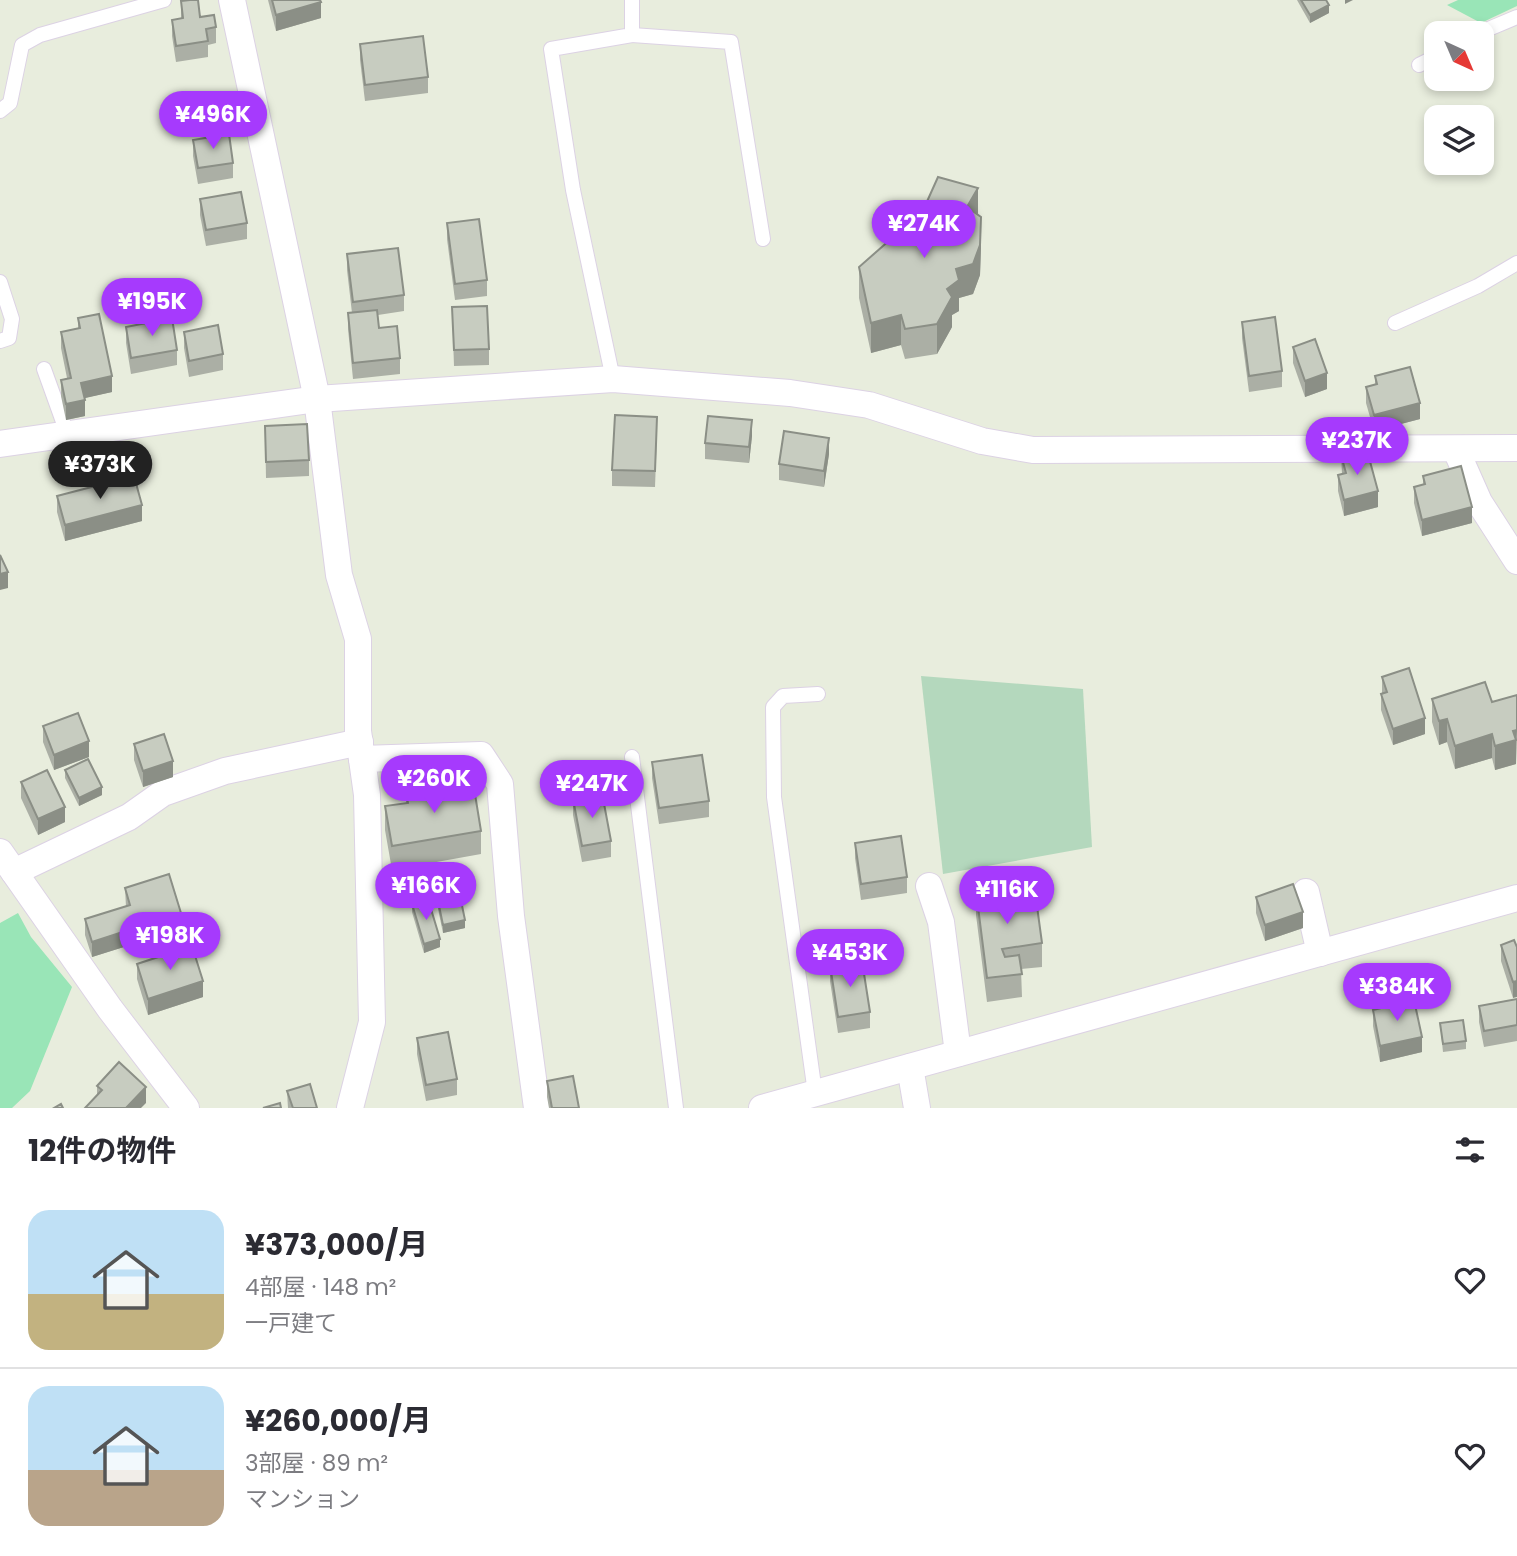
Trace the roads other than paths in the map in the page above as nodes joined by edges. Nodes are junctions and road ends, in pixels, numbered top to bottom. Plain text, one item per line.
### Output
1 (164, 0) edge
2 (232, 0) edge
3 (632, 0) edge
4 (1517, 17) edge
5 (1494, 27) edge
6 (632, 35) junction
7 (1424, 62) edge
8 (1419, 65) dead end
9 (0, 111) edge
10 (763, 239) dead end
11 (1517, 263) edge
12 (0, 282) edge
13 (1395, 323) dead end
14 (0, 341) edge
15 (44, 369) dead end
16 (613, 379) junction
17 (317, 399) junction
18 (67, 433) junction
19 (0, 444) edge
20 (1517, 448) edge
21 (1456, 450) junction
22 (1517, 561) edge
23 (818, 694) dead end
24 (361, 751) junction
25 (632, 757) dead end
26 (7, 862) edge
27 (929, 886) dead end
28 (1306, 892) dead end
29 (1517, 898) edge
30 (1320, 953) junction
31 (958, 1054) junction
32 (910, 1067) junction
33 (815, 1093) junction
34 (186, 1108) edge
35 (350, 1108) edge
36 (537, 1108) edge
37 (676, 1108) edge
38 (762, 1108) edge
39 (917, 1108) edge

1 - 9 lane
2 - 17 street
3 - 6 lane
4 - 5 lane
6 - 10 lane
6 - 16 lane
7 - 8 lane
11 - 13 lane
12 - 14 lane
15 - 18 lane
16 - 17 street
16 - 21 street
17 - 18 street
17 - 24 street
18 - 19 street
20 - 21 street
21 - 22 street
23 - 33 lane
24 - 26 street
24 - 35 street
24 - 36 street
25 - 37 lane
26 - 34 street
27 - 31 street
28 - 30 street
29 - 30 street
30 - 31 street
31 - 32 street
32 - 33 street
32 - 39 street
33 - 38 street

